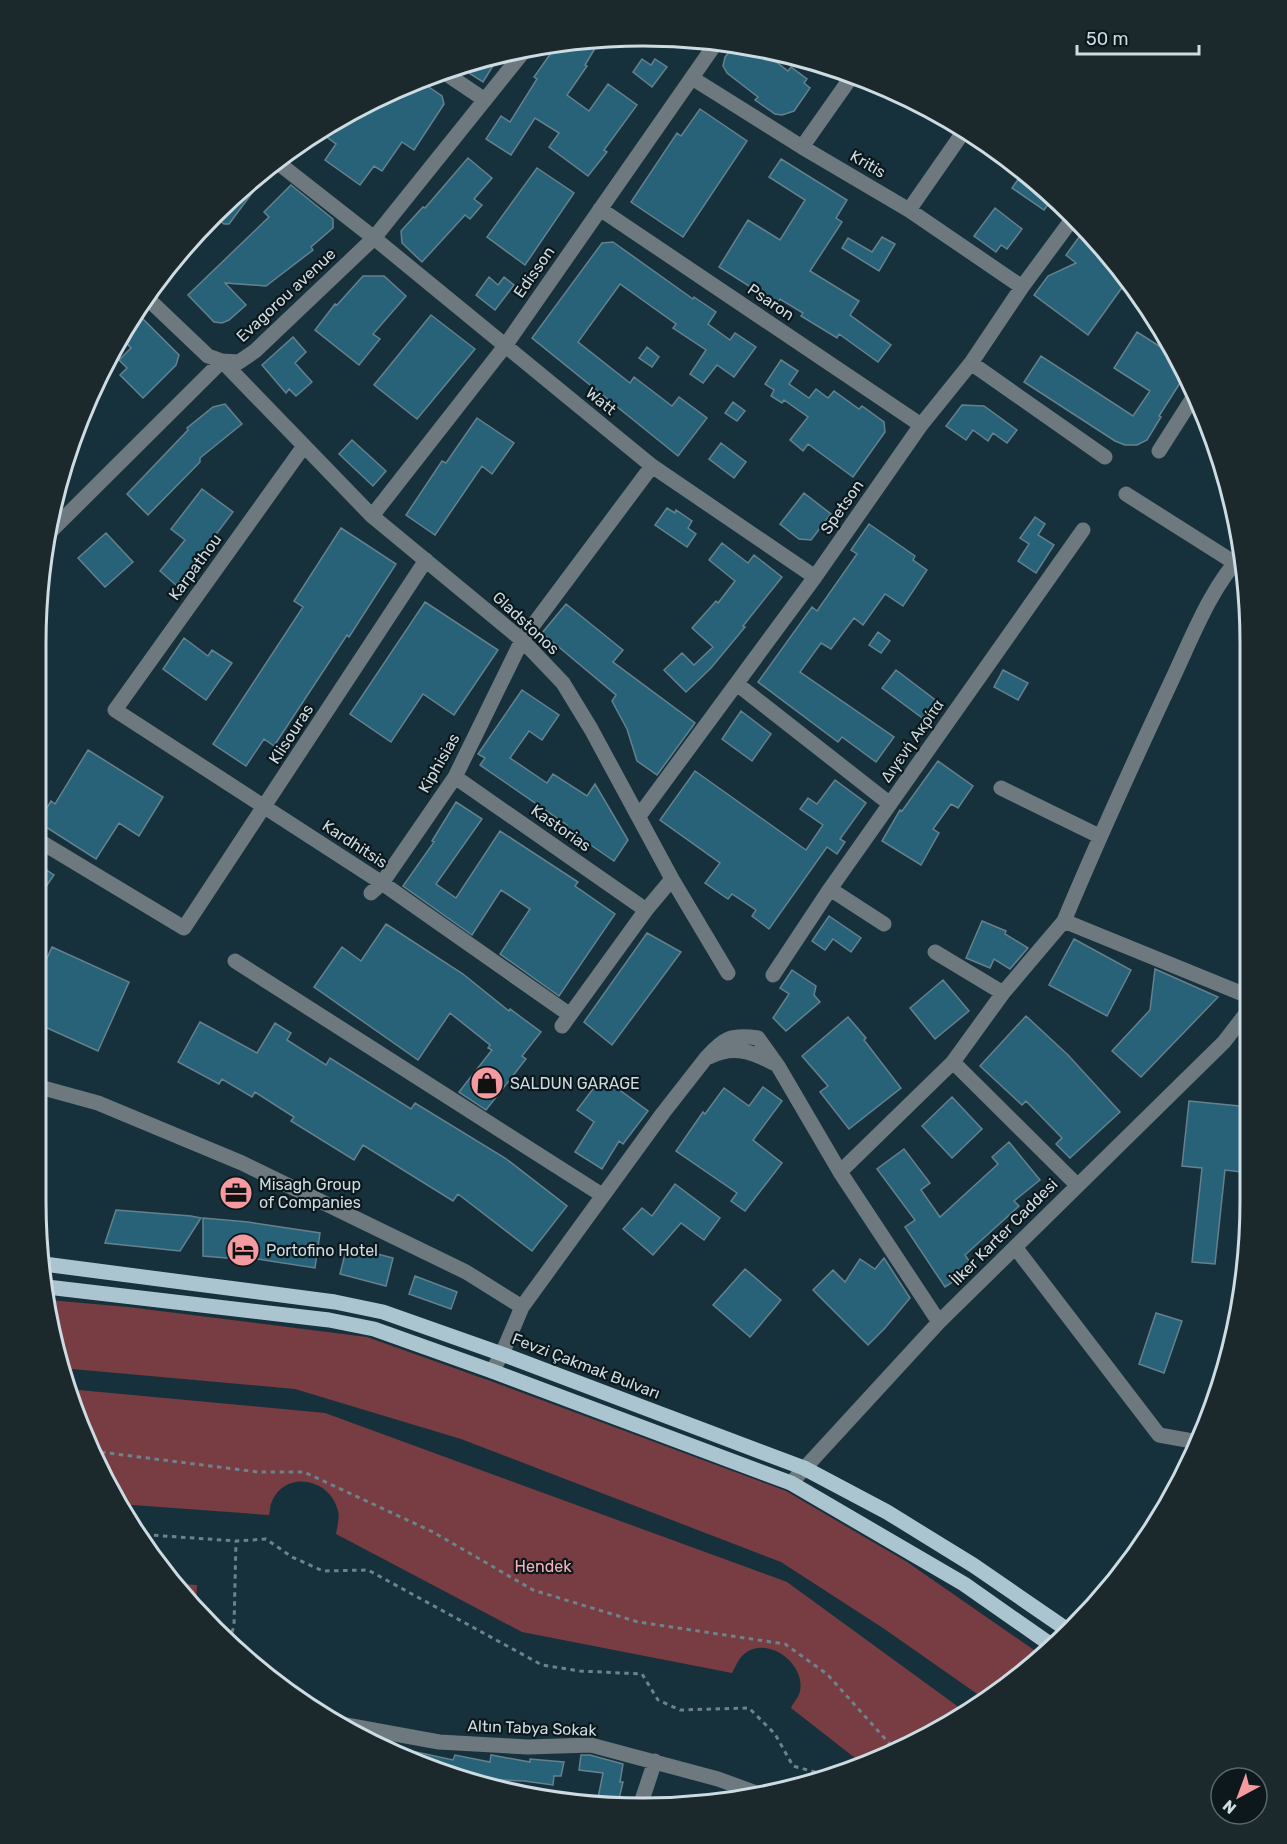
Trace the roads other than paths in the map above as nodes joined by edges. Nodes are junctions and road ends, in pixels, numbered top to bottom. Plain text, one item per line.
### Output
1 (711, 51) edge
2 (516, 61) edge
3 (452, 78) edge
4 (692, 78) junction
5 (847, 83) edge
6 (485, 100) junction
7 (960, 137) edge
8 (802, 147) junction
9 (284, 167) edge
10 (600, 209) junction
11 (909, 210) junction
12 (1069, 224) edge
13 (374, 238) junction
14 (1022, 287) junction
15 (153, 304) edge
16 (505, 346) junction
17 (222, 361) junction
18 (970, 363) junction
19 (1190, 403) edge
20 (921, 425) junction
21 (304, 446) junction
22 (1159, 451) dead end
23 (1105, 457) dead end
24 (652, 466) junction
25 (1126, 494) dead end
26 (372, 516) junction
27 (59, 523) edge
28 (1083, 530) dead end
29 (1234, 559) edge
30 (426, 560) junction
31 (1235, 569) edge
32 (815, 577) junction
33 (522, 640) junction
34 (737, 684) junction
35 (115, 710) joint
36 (455, 777) junction
37 (1001, 788) dead end
38 (890, 804) junction
39 (265, 806) junction
40 (639, 816) junction
41 (1099, 836) junction
42 (46, 845) edge
43 (672, 879) junction
44 (376, 888) junction
45 (830, 889) junction
46 (646, 910) junction
47 (1065, 921) junction
48 (884, 924) dead end
49 (935, 952) dead end
50 (235, 961) dead end
51 (728, 973) dead end
52 (773, 975) dead end
53 (1003, 993) junction
54 (1240, 993) edge
55 (1240, 1025) edge
56 (953, 1062) junction
57 (46, 1089) edge
58 (840, 1172) junction
59 (1077, 1185) junction
60 (602, 1195) junction
61 (1015, 1247) junction
62 (51, 1265) edge
63 (54, 1288) edge
64 (522, 1307) junction
65 (939, 1323) junction
66 (502, 1354) junction
67 (492, 1371) junction
68 (1190, 1441) edge
69 (804, 1468) junction
70 (791, 1484) junction
71 (1062, 1626) edge
72 (1046, 1641) edge
73 (365, 1728) edge
74 (655, 1761) junction
75 (743, 1789) edge
76 (643, 1798) edge

1 - 4 street, Edisson
2 - 6 street, Evagorou avenue
3 - 6 street
4 - 8 street, Kritis
4 - 10 street, Edisson
5 - 8 street
6 - 13 street, Evagorou avenue
7 - 11 street
8 - 11 street, Kritis
9 - 13 street, Watt
10 - 16 street, Edisson
10 - 20 street, Psaron
11 - 14 street, Kritis
12 - 14 street, Spetson
13 - 16 street, Watt
13 - 17 street, Evagorou avenue
14 - 18 street, Spetson
15 - 17 street, Gladstonos
16 - 24 street, Watt
16 - 26 street, Edisson
17 - 21 street, Gladstonos
17 - 27 street
18 - 20 street, Spetson
18 - 23 street
19 - 22 street
20 - 32 street, Spetson
21 - 26 street, Gladstonos
21 - 35 street, Karpathou
24 - 32 street, Watt
24 - 33 street, Kiphisias
25 - 29 street
26 - 30 street, Gladstonos
28 - 38 street, Διγενή Ακρίτα
30 - 33 street, Gladstonos
30 - 39 street, Klisouras
31 - 41 street
32 - 34 street, Spetson
33 - 36 street, Kiphisias
33 - 40 street, Gladstonos
34 - 38 street
34 - 40 street, Spetson
35 - 39 street, Kardhitsis
36 - 44 street, Kiphisias
36 - 46 street, Kastorias
37 - 41 street
38 - 45 street, Διγενή Ακρίτα
39 - 42 street, Klisouras
39 - 44 street, Kardhitsis
40 - 43 street, Gladstonos
41 - 47 street
43 - 46 street
43 - 51 street, Gladstonos
44 - 46 street, Kardhitsis
45 - 48 street
45 - 52 street, Διγενή Ακρίτα
47 - 53 street
47 - 54 street
49 - 53 street
50 - 60 street
53 - 56 street
55 - 59 street, İlker Karter Caddesi
56 - 58 street
56 - 59 street
57 - 64 street
58 - 60 street
58 - 65 street
59 - 61 street, İlker Karter Caddesi
60 - 64 street
61 - 65 street, İlker Karter Caddesi
61 - 68 street
62 - 66 main road, Fevzi Çakmak Bulvarı
63 - 67 main road
64 - 66 street
65 - 69 street, İlker Karter Caddesi
66 - 67 street
66 - 69 main road, Fevzi Çakmak Bulvarı
67 - 70 main road
69 - 70 street, İlker Karter Caddesi
69 - 71 main road, Fevzi Çakmak Bulvarı
70 - 72 main road
73 - 74 street, Altın Tabya Sokak
74 - 75 street, Altın Tabya Sokak
74 - 76 street

